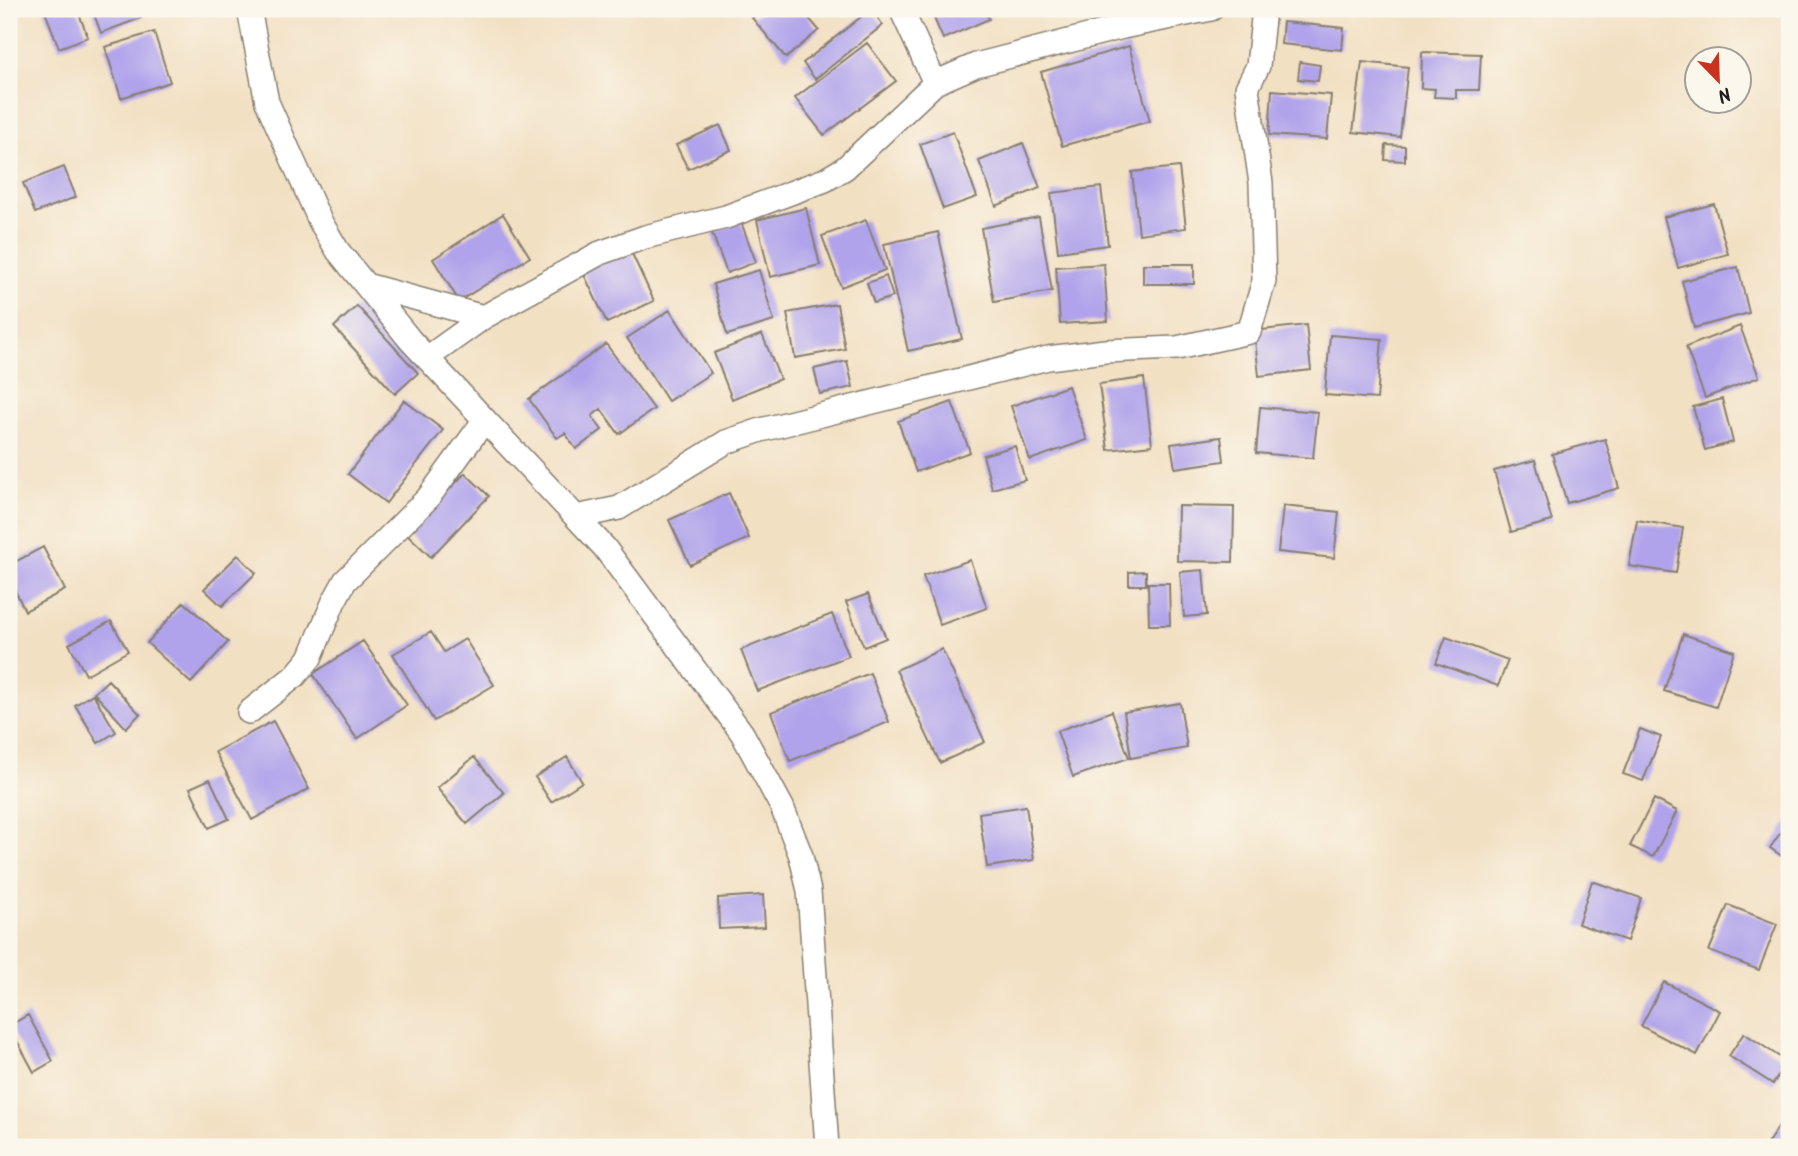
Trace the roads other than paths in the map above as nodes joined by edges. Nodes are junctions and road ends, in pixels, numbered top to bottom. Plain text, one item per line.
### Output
1 (249, 9) edge
2 (901, 9) edge
3 (1211, 9) edge
4 (1264, 9) edge
5 (935, 83) junction
6 (366, 285) junction
7 (484, 317) junction
8 (427, 358) junction
9 (484, 421) junction
10 (576, 517) junction
11 (249, 712) dead end
12 (827, 1147) edge

1 - 6 street
2 - 5 street
3 - 5 street
4 - 10 street
5 - 7 street
6 - 7 street
6 - 8 street
7 - 8 street
8 - 9 street
9 - 10 street
9 - 11 street
10 - 12 street

